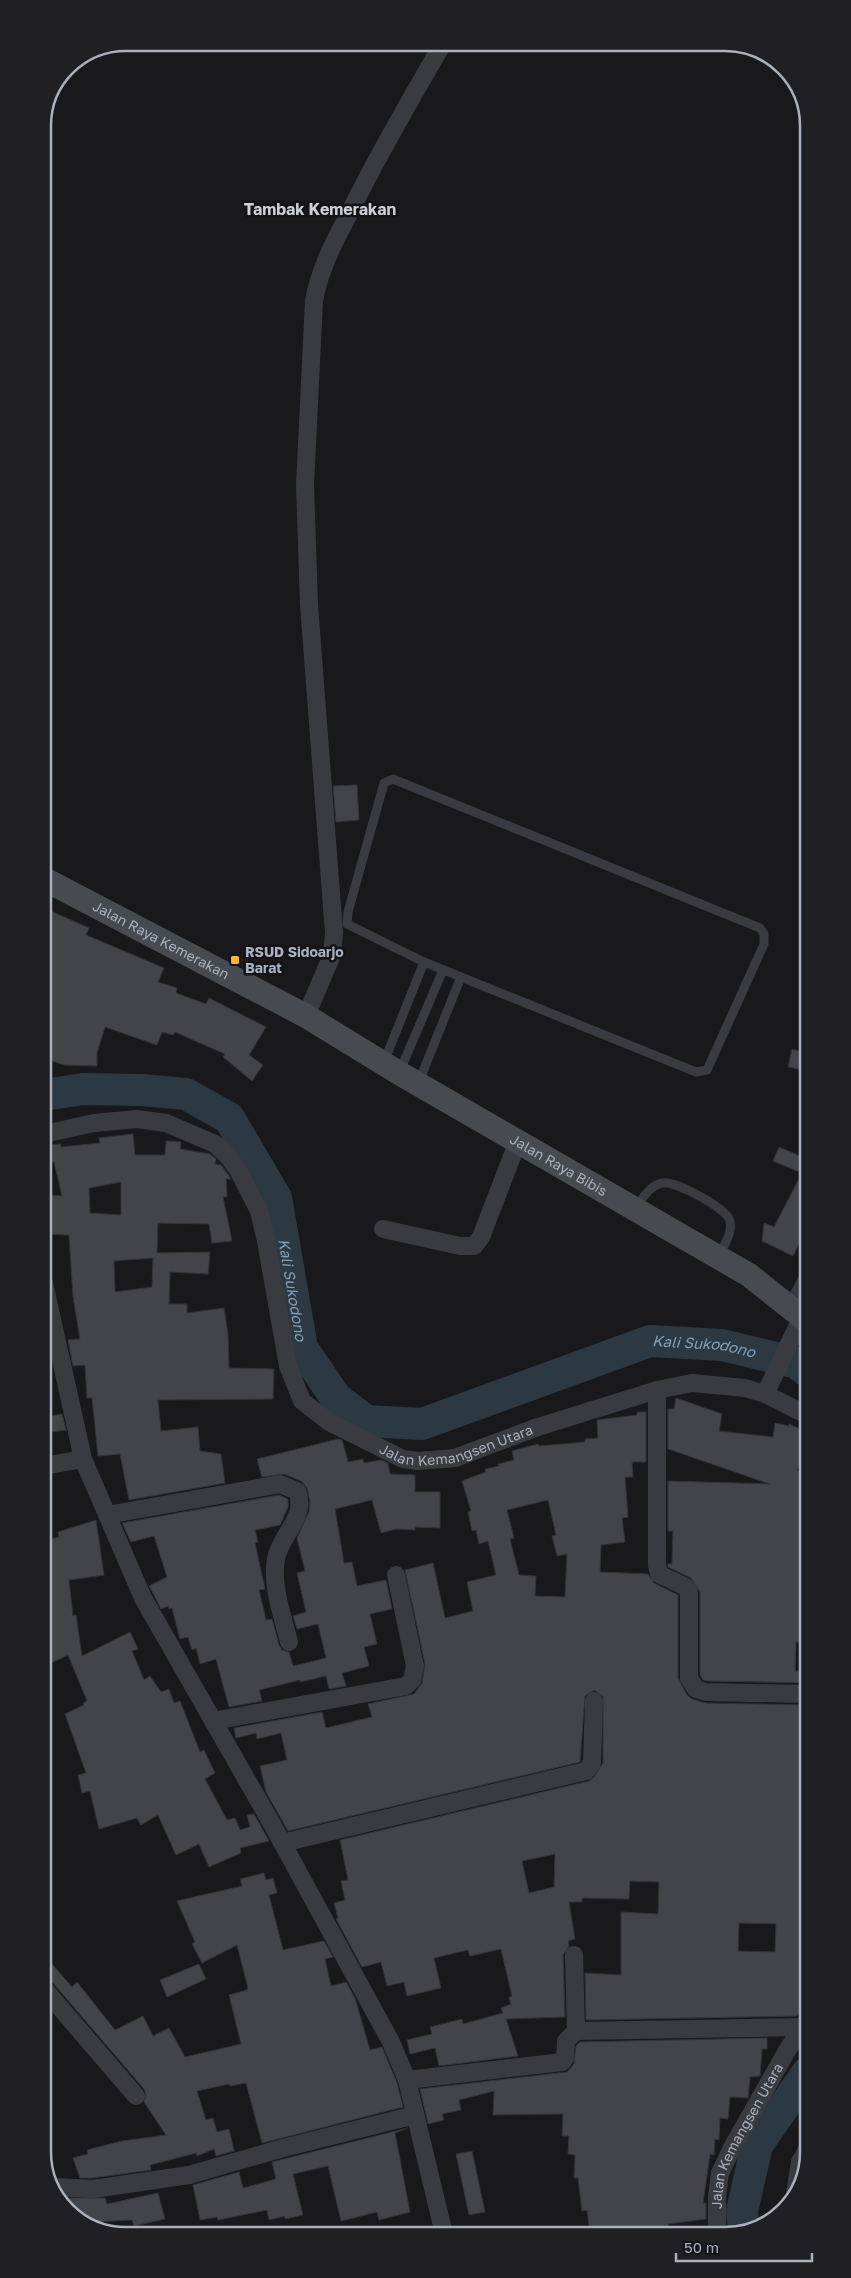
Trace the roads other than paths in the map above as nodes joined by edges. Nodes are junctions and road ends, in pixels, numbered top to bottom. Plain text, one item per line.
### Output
1 (439, 51) edge
2 (51, 883) edge
3 (424, 962) junction
4 (443, 970) junction
5 (461, 977) junction
6 (306, 1016) junction
7 (400, 1073) junction
8 (51, 1132) edge
9 (518, 1141) junction
10 (634, 1209) junction
11 (383, 1229) dead end
12 (718, 1257) junction
13 (51, 1314) edge
14 (800, 1315) edge
15 (767, 1389) junction
16 (657, 1390) junction
17 (800, 1410) edge
18 (84, 1460) junction
19 (51, 1465) edge
20 (108, 1516) junction
21 (396, 1575) dead end
22 (290, 1642) dead end
23 (800, 1694) edge
24 (594, 1701) dead end
25 (213, 1721) junction
26 (282, 1843) junction
27 (574, 1955) dead end
28 (51, 1996) edge
29 (800, 2023) edge
30 (576, 2032) junction
31 (800, 2032) edge
32 (407, 2080) junction
33 (136, 2096) dead end
34 (414, 2116) junction
35 (60, 2187) edge
36 (442, 2227) edge
37 (717, 2227) edge

1 - 6 street
2 - 6 main road, Jalan Raya Kemerakan
3 - 4 lane
3 - 5 lane
3 - 7 lane
4 - 5 lane
4 - 7 lane
5 - 7 lane
6 - 7 main road, Jalan Raya Bibis
7 - 9 main road, Jalan Raya Bibis
8 - 16 street, Jalan Kemangsen Utara
9 - 10 main road, Jalan Raya Bibis
9 - 11 street
10 - 12 main road, Jalan Raya Bibis
10 - 12 lane
12 - 14 main road, Jalan Raya Bibis
13 - 18 street
14 - 15 street
15 - 16 street, Jalan Kemangsen Utara
15 - 17 street, Jalan Kemangsen Utara
16 - 23 street
18 - 19 street
18 - 20 street
20 - 22 street
20 - 25 street
21 - 25 street
24 - 26 street
25 - 26 street
26 - 32 street
27 - 30 street
28 - 33 street
29 - 30 street
30 - 32 street
31 - 37 street, Jalan Kemangsen Utara
32 - 34 street
34 - 35 street
34 - 36 street

